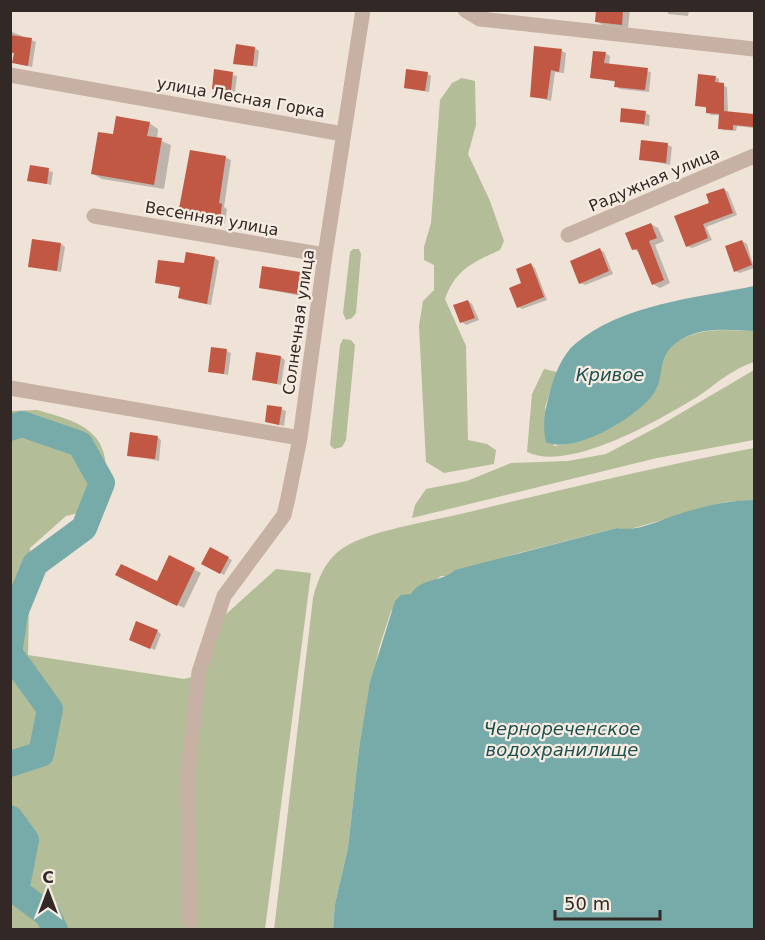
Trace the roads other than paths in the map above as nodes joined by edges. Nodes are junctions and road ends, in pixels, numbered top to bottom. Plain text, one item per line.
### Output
1 (363, 10) edge
2 (465, 10) edge
3 (754, 49) edge
4 (10, 75) edge
5 (343, 134) junction
6 (754, 156) edge
7 (94, 216) dead end
8 (568, 235) dead end
9 (325, 255) junction
10 (10, 388) edge
11 (300, 438) junction
12 (190, 921) dead end

1 - 5 street, улица Лесная Горка
2 - 3 street
4 - 5 street, улица Лесная Горка
5 - 9 street, Солнечная улица
6 - 8 street, Радужная улица
7 - 9 street, Весенняя улица
9 - 11 street, Солнечная улица
10 - 11 street
11 - 12 street, Солнечная улица

